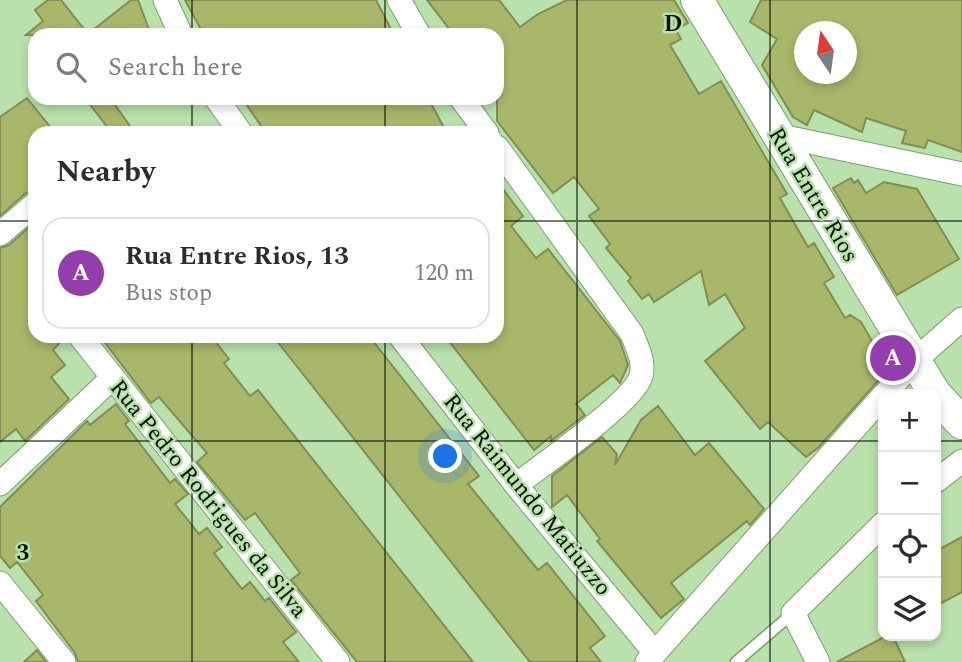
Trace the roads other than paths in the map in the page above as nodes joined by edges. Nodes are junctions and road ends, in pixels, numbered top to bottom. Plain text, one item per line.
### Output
1 (165, 0) edge
2 (399, 0) edge
3 (697, 0) edge
4 (178, 28) edge
5 (415, 28) edge
6 (221, 105) edge
7 (466, 105) edge
8 (236, 126) edge
9 (481, 126) edge
10 (776, 135) junction
11 (504, 157) edge
12 (962, 174) edge
13 (28, 210) edge
14 (0, 234) edge
15 (962, 319) edge
16 (85, 343) edge
17 (405, 343) edge
18 (913, 362) junction
19 (112, 378) junction
20 (889, 389) edge
21 (931, 389) edge
22 (941, 401) edge
23 (878, 402) edge
24 (961, 423) edge
25 (962, 462) edge
26 (941, 477) edge
27 (0, 484) edge
28 (516, 485) junction
29 (878, 529) edge
30 (0, 583) edge
31 (793, 613) junction
32 (651, 657) edge
33 (64, 662) edge
34 (338, 662) edge
35 (736, 662) edge
36 (818, 662) edge

1 - 4 street
2 - 5 street
3 - 10 street, Rua Entre Rios
6 - 8 street
7 - 9 street
10 - 12 street
10 - 18 street, Rua Entre Rios
11 - 28 street
13 - 14 street
15 - 18 street
16 - 19 street, Rua Pedro Rodrigues da Silva
17 - 28 street, Rua Raimundo Matiuzzo
18 - 20 street
18 - 21 street, Rua Entre Rios
19 - 27 street
19 - 34 street, Rua Pedro Rodrigues da Silva
22 - 24 street, Rua Entre Rios
23 - 32 street
25 - 26 street
28 - 32 street, Rua Raimundo Matiuzzo
29 - 31 street
30 - 33 street
31 - 35 lane
31 - 36 street

